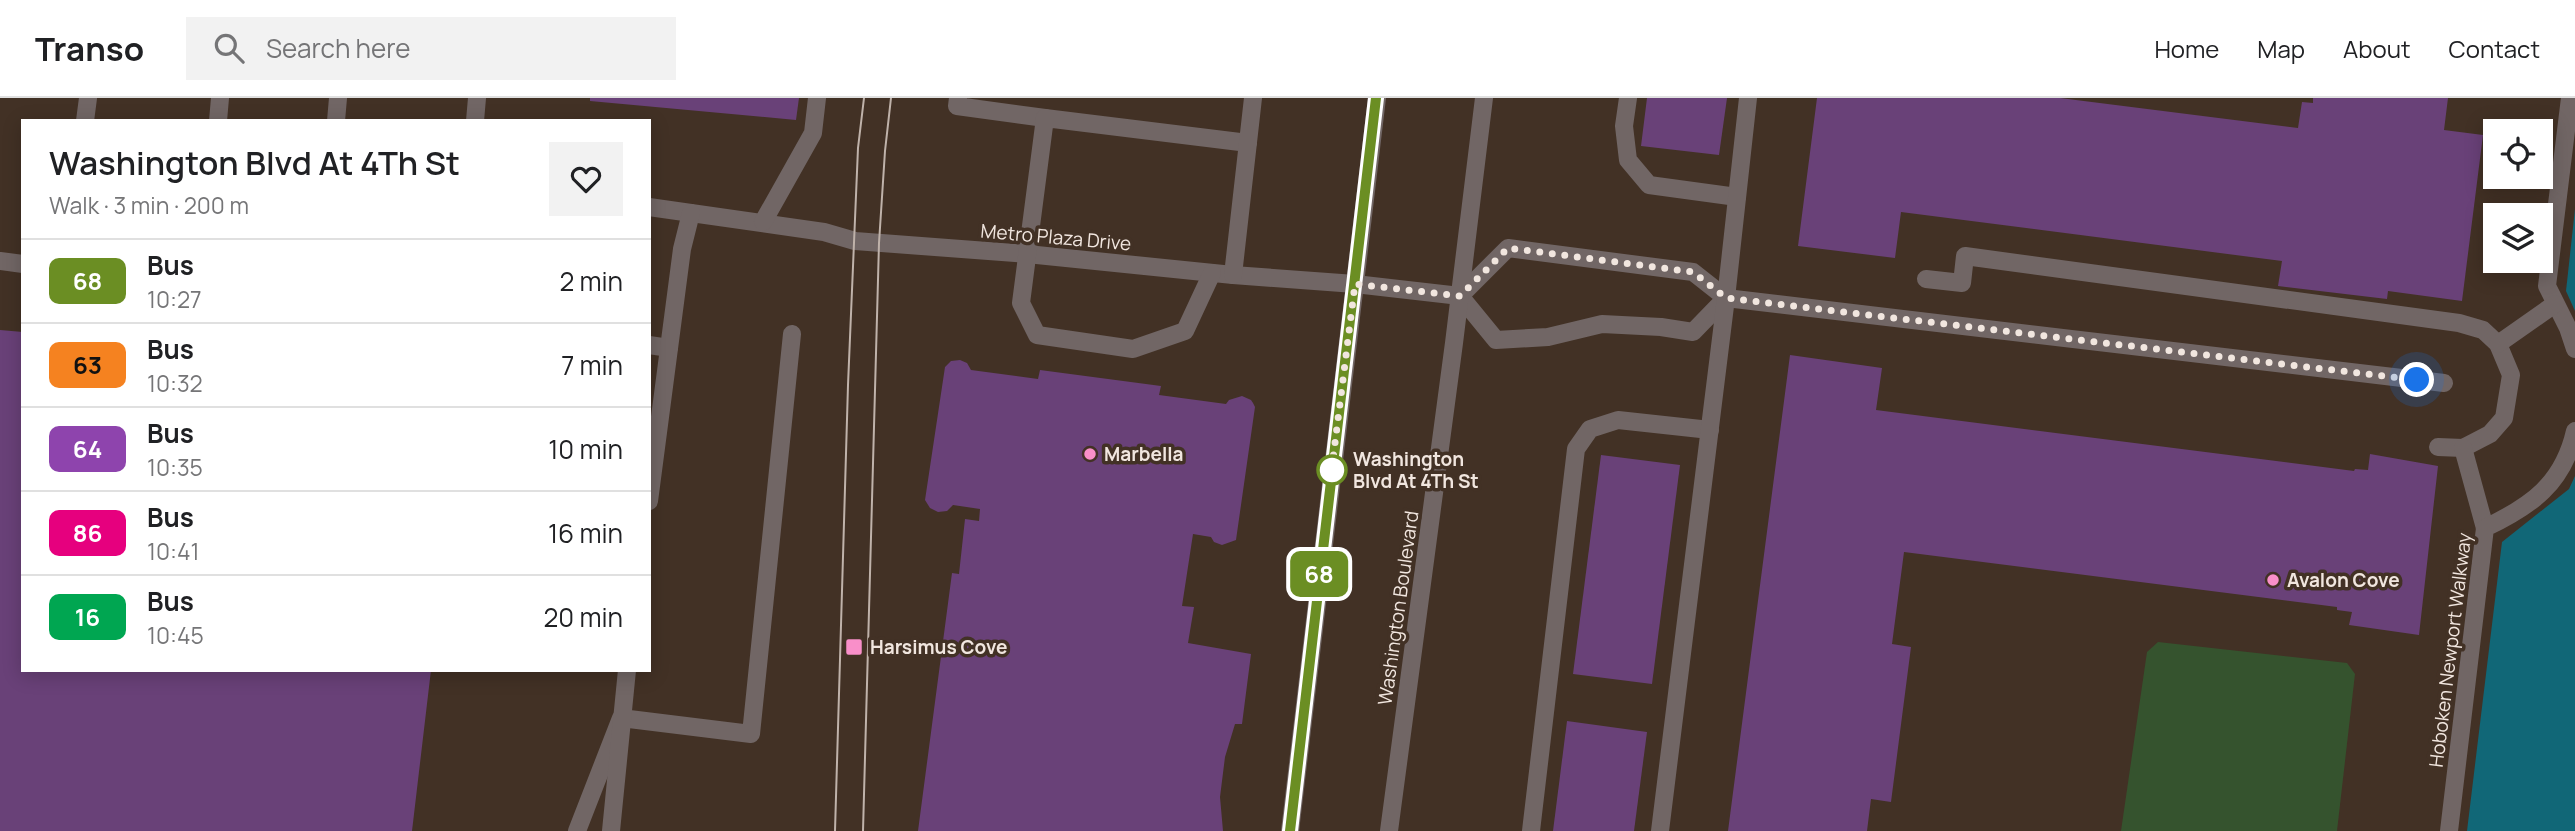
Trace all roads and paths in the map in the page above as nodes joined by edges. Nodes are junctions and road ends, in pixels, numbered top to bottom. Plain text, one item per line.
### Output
1 (88, 98) edge
2 (220, 98) edge
3 (338, 98) edge
4 (477, 98) edge
5 (817, 98) edge
6 (958, 98) edge
7 (1253, 98) edge
8 (1377, 98) edge
9 (1484, 98) edge
10 (1628, 98) edge
11 (1748, 98) edge
12 (2570, 98) edge
13 (1045, 118) junction
14 (85, 119) edge
15 (218, 119) edge
16 (336, 119) edge
17 (475, 119) edge
18 (1248, 143) junction
19 (1737, 197) junction
20 (651, 207) edge
21 (691, 213) junction
22 (763, 222) junction
23 (1027, 254) junction
24 (0, 261) edge
25 (21, 264) edge
26 (1212, 273) junction
27 (1233, 275) junction
28 (1926, 279) dead end
29 (1355, 284) junction
30 (1460, 296) junction
31 (1726, 298) junction
32 (2555, 304) junction
33 (793, 334) dead end
34 (2498, 344) junction
35 (651, 345) edge
36 (669, 348) junction
37 (2575, 349) edge
38 (2444, 383) dead end
39 (1710, 430) junction
40 (2575, 431) edge
41 (2438, 447) dead end
42 (2463, 448) junction
43 (651, 486) edge
44 (2485, 528) junction
45 (627, 672) edge
46 (621, 718) junction
47 (577, 831) edge
48 (611, 831) edge
49 (1290, 831) edge
50 (1389, 831) edge
51 (1531, 831) edge
52 (1660, 831) edge
53 (2449, 831) edge

1 - 14 street
2 - 15 street
3 - 16 street
4 - 17 street
5 - 22 street
6 - 13 street
7 - 18 street
8 - 29 street
9 - 30 street, Washington Boulevard
10 - 19 street
11 - 19 street
12 - 32 street
13 - 18 street
13 - 23 street
18 - 27 street
19 - 31 street
20 - 21 street, Metro Plaza Drive
21 - 22 street, Metro Plaza Drive
21 - 36 street
22 - 23 street, Metro Plaza Drive
23 - 26 street, Metro Plaza Drive
23 - 26 street
24 - 25 street
26 - 27 street, Metro Plaza Drive
27 - 29 street, Metro Plaza Drive
28 - 34 street
29 - 30 street, Metro Plaza Drive
29 - 49 street
30 - 31 street
30 - 31 street
30 - 50 street, Washington Boulevard
31 - 38 street
31 - 39 street
32 - 34 street
32 - 37 street
33 - 46 street
34 - 42 street
35 - 36 street
36 - 43 street
39 - 51 street
39 - 52 street
40 - 44 street, Hoboken Newport Walkway
41 - 42 street
42 - 44 street
44 - 53 street, Hoboken Newport Walkway
45 - 46 street
46 - 47 street
46 - 48 street

